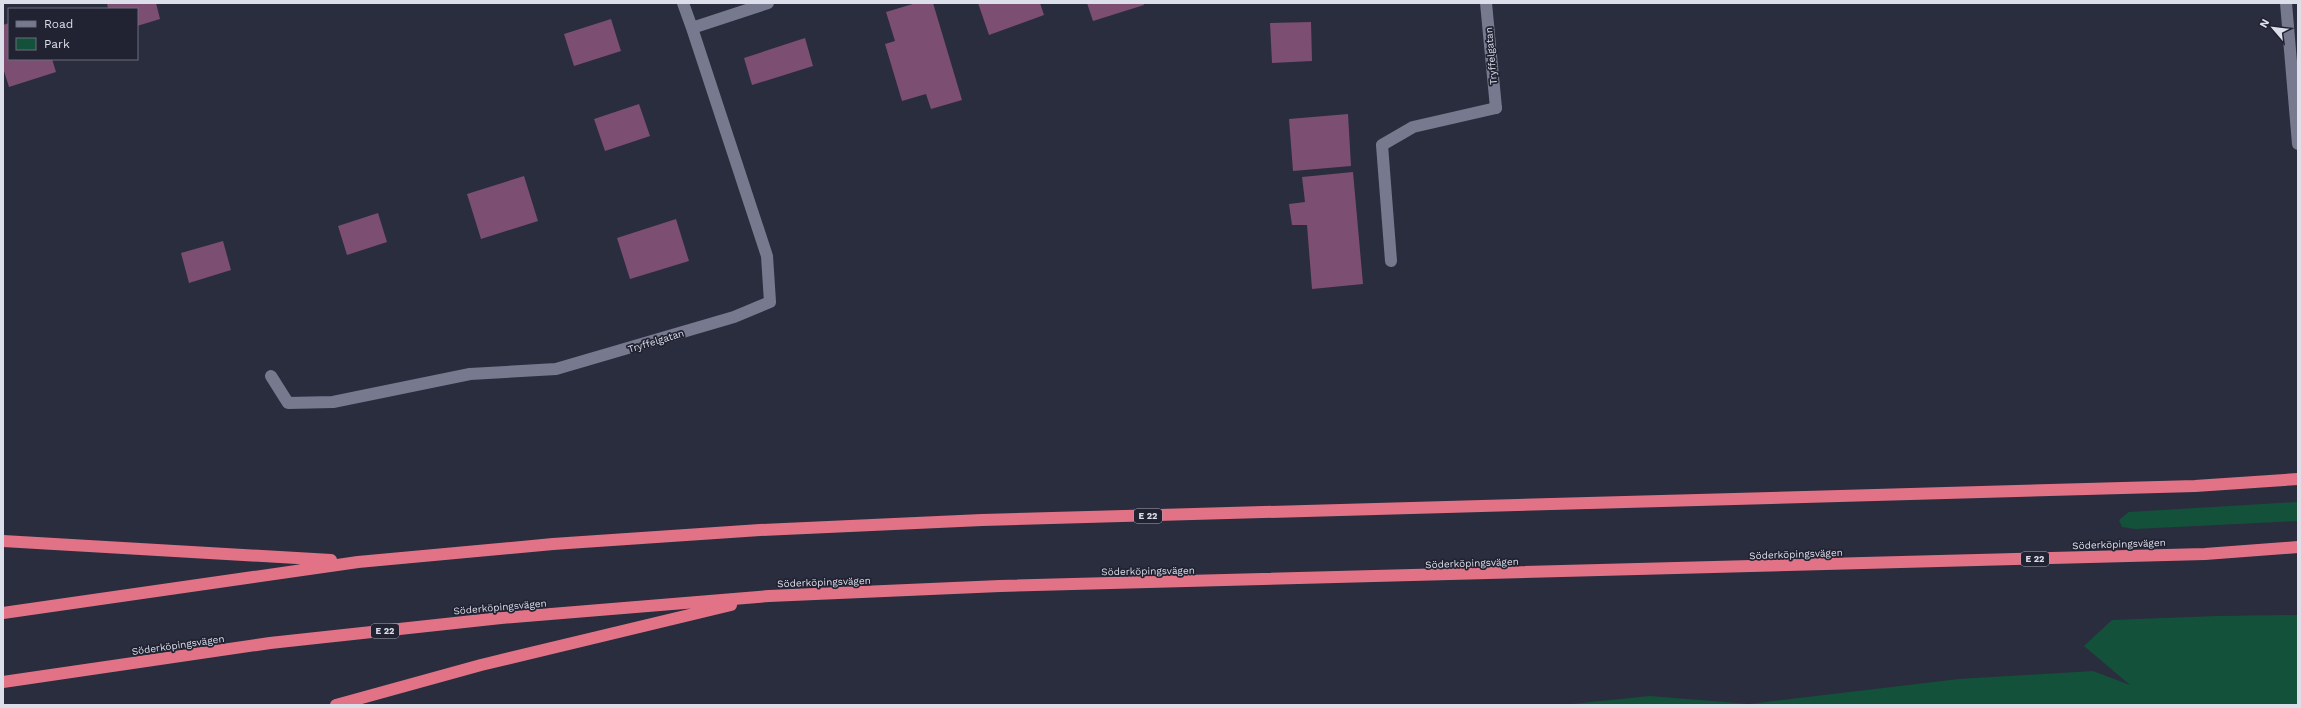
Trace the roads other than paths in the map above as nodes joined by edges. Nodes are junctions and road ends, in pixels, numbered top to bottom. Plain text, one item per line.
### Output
1 (683, 3) edge
2 (768, 3) edge
3 (1486, 3) edge
4 (2286, 3) edge
5 (692, 28) junction
6 (2298, 144) edge
7 (1392, 261) dead end
8 (271, 376) dead end
9 (2298, 479) edge
10 (3, 541) edge
11 (2298, 547) edge
12 (358, 562) junction
13 (769, 596) junction
14 (3, 613) edge
15 (3, 682) edge
16 (336, 705) edge

1 - 5 street, Tryffelgatan
2 - 5 street
3 - 7 street, Tryffelgatan
4 - 6 street
5 - 8 street, Tryffelgatan
9 - 12 highway, E 22
10 - 12 highway
11 - 13 highway, Söderköpingsvägen / E 22
12 - 14 highway, E 22
13 - 15 highway, Söderköpingsvägen / E 22
13 - 16 highway

